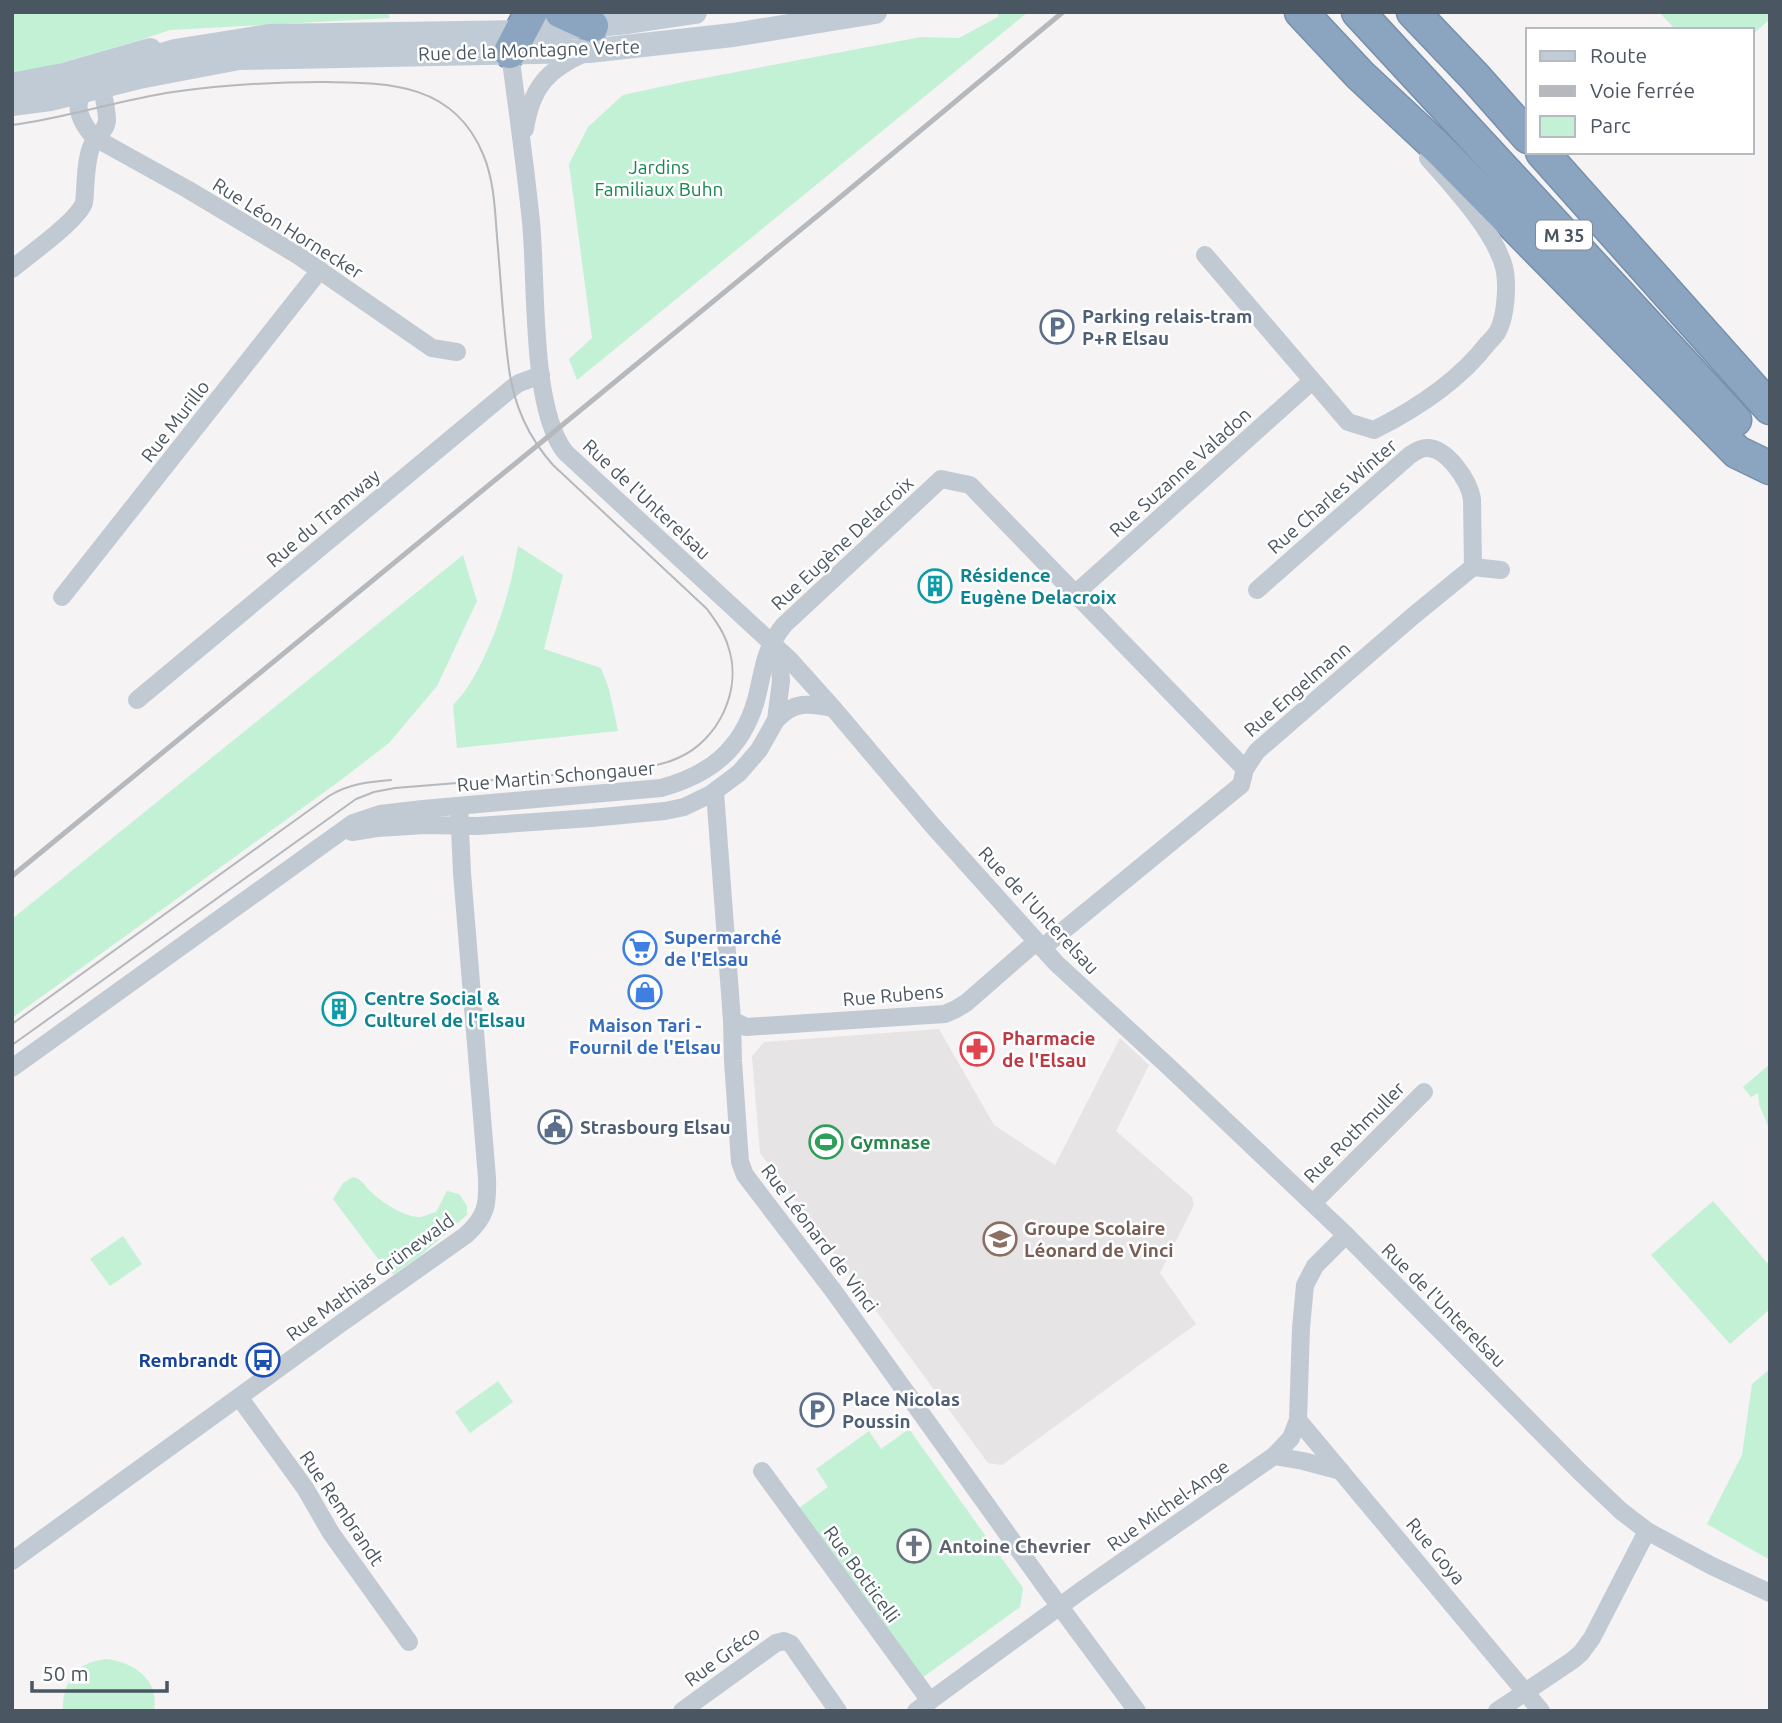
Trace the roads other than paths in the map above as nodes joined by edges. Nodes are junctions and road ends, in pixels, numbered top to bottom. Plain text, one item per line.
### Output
1 (561, 12) edge
2 (695, 12) edge
3 (875, 12) edge
4 (1301, 12) edge
5 (1358, 12) edge
6 (1420, 19) edge
7 (515, 28) edge
8 (590, 38) junction
9 (351, 45) junction
10 (1360, 75) junction
11 (99, 79) junction
12 (12, 85) edge
13 (12, 104) edge
14 (99, 134) junction
15 (1526, 135) edge
16 (523, 150) junction
17 (1544, 154) edge
18 (1205, 256) dead end
19 (12, 269) edge
20 (320, 270) junction
21 (457, 352) dead end
22 (541, 375) junction
23 (1312, 381) junction
24 (1770, 408) edge
25 (1770, 458) edge
26 (1770, 468) edge
27 (1473, 567) junction
28 (1501, 570) dead end
29 (1257, 590) dead end
30 (1075, 594) junction
31 (62, 597) dead end
32 (772, 642) junction
33 (137, 700) dead end
34 (833, 708) junction
35 (776, 720) junction
36 (1245, 769) junction
37 (715, 792) junction
38 (459, 806) junction
39 (459, 827) junction
40 (322, 845) junction
41 (1039, 945) junction
42 (732, 1020) junction
43 (12, 1068) edge
44 (1424, 1092) dead end
45 (1313, 1203) junction
46 (1346, 1235) junction
47 (239, 1396) junction
48 (1298, 1420) junction
49 (1274, 1456) junction
50 (762, 1471) dead end
51 (1341, 1471) junction
52 (1647, 1531) junction
53 (12, 1562) edge
54 (1770, 1593) edge
55 (1060, 1606) junction
56 (409, 1642) dead end
57 (1525, 1690) junction
58 (923, 1706) edge
59 (682, 1711) edge
60 (838, 1711) edge
61 (1137, 1711) edge
62 (1497, 1711) edge
63 (1541, 1711) edge

1 - 8 highway
2 - 8 main road, Rue de la Montagne Verte
3 - 8 main road, Rue de la Montagne Verte
4 - 10 highway
5 - 25 highway, M 35
6 - 15 highway
7 - 8 main road, Rue de la Montagne Verte
7 - 9 main road, Rue de la Montagne Verte
7 - 16 street, Rue de l'Unterelsau
8 - 16 street, Rue de l'Unterelsau
9 - 11 main road
9 - 11 main road
10 - 23 street
10 - 26 highway
11 - 12 main road
11 - 13 main road
11 - 14 street
11 - 14 street
14 - 19 street
14 - 20 street, Rue Léon Hornecker
16 - 22 street, Rue de l'Unterelsau
17 - 24 highway, M 35
18 - 23 street
20 - 21 street, Rue Léon Hornecker
20 - 31 street, Rue Murillo
22 - 32 street, Rue de l'Unterelsau
22 - 33 street, Rue du Tramway
23 - 30 street, Rue Suzanne Valadon
27 - 28 street
27 - 29 street, Rue Charles Winter
27 - 36 street, Rue Engelmann
30 - 32 street, Rue Eugène Delacroix
30 - 36 street, Rue Eugène Delacroix
32 - 34 street, Rue de l'Unterelsau
32 - 35 street, Rue Martin Schongauer
32 - 38 street, Rue Martin Schongauer
34 - 35 street
34 - 41 street, Rue de l'Unterelsau
35 - 37 street, Rue Martin Schongauer
36 - 41 street, Rue Engelmann
37 - 39 street, Rue Martin Schongauer
37 - 42 street, Rue Léonard de Vinci
38 - 39 street, Rue Mathias Grünewald
38 - 40 street, Rue Martin Schongauer
39 - 40 street, Rue Martin Schongauer
39 - 47 street, Rue Mathias Grünewald
40 - 43 street, Rue Martin Schongauer
41 - 42 street, Rue Rubens
41 - 45 street, Rue de l'Unterelsau
42 - 55 street, Rue Léonard de Vinci
44 - 45 street, Rue Rothmuller
45 - 46 street, Rue de l'Unterelsau
46 - 48 street, Rue Michel-Ange
46 - 52 street, Rue de l'Unterelsau
47 - 53 street, Rue Mathias Grünewald
47 - 56 street, Rue Rembrandt
48 - 49 street, Rue Michel-Ange
48 - 51 street, Rue Goya
49 - 51 street
49 - 55 street, Rue Michel-Ange
50 - 58 street, Rue Botticelli
51 - 57 street, Rue Goya
52 - 54 street, Rue de l'Unterelsau
52 - 57 street
55 - 58 street, Rue Michel-Ange
55 - 61 street, Rue Léonard de Vinci
57 - 62 street
57 - 63 street, Rue Goya
59 - 60 street, Rue Gréco

